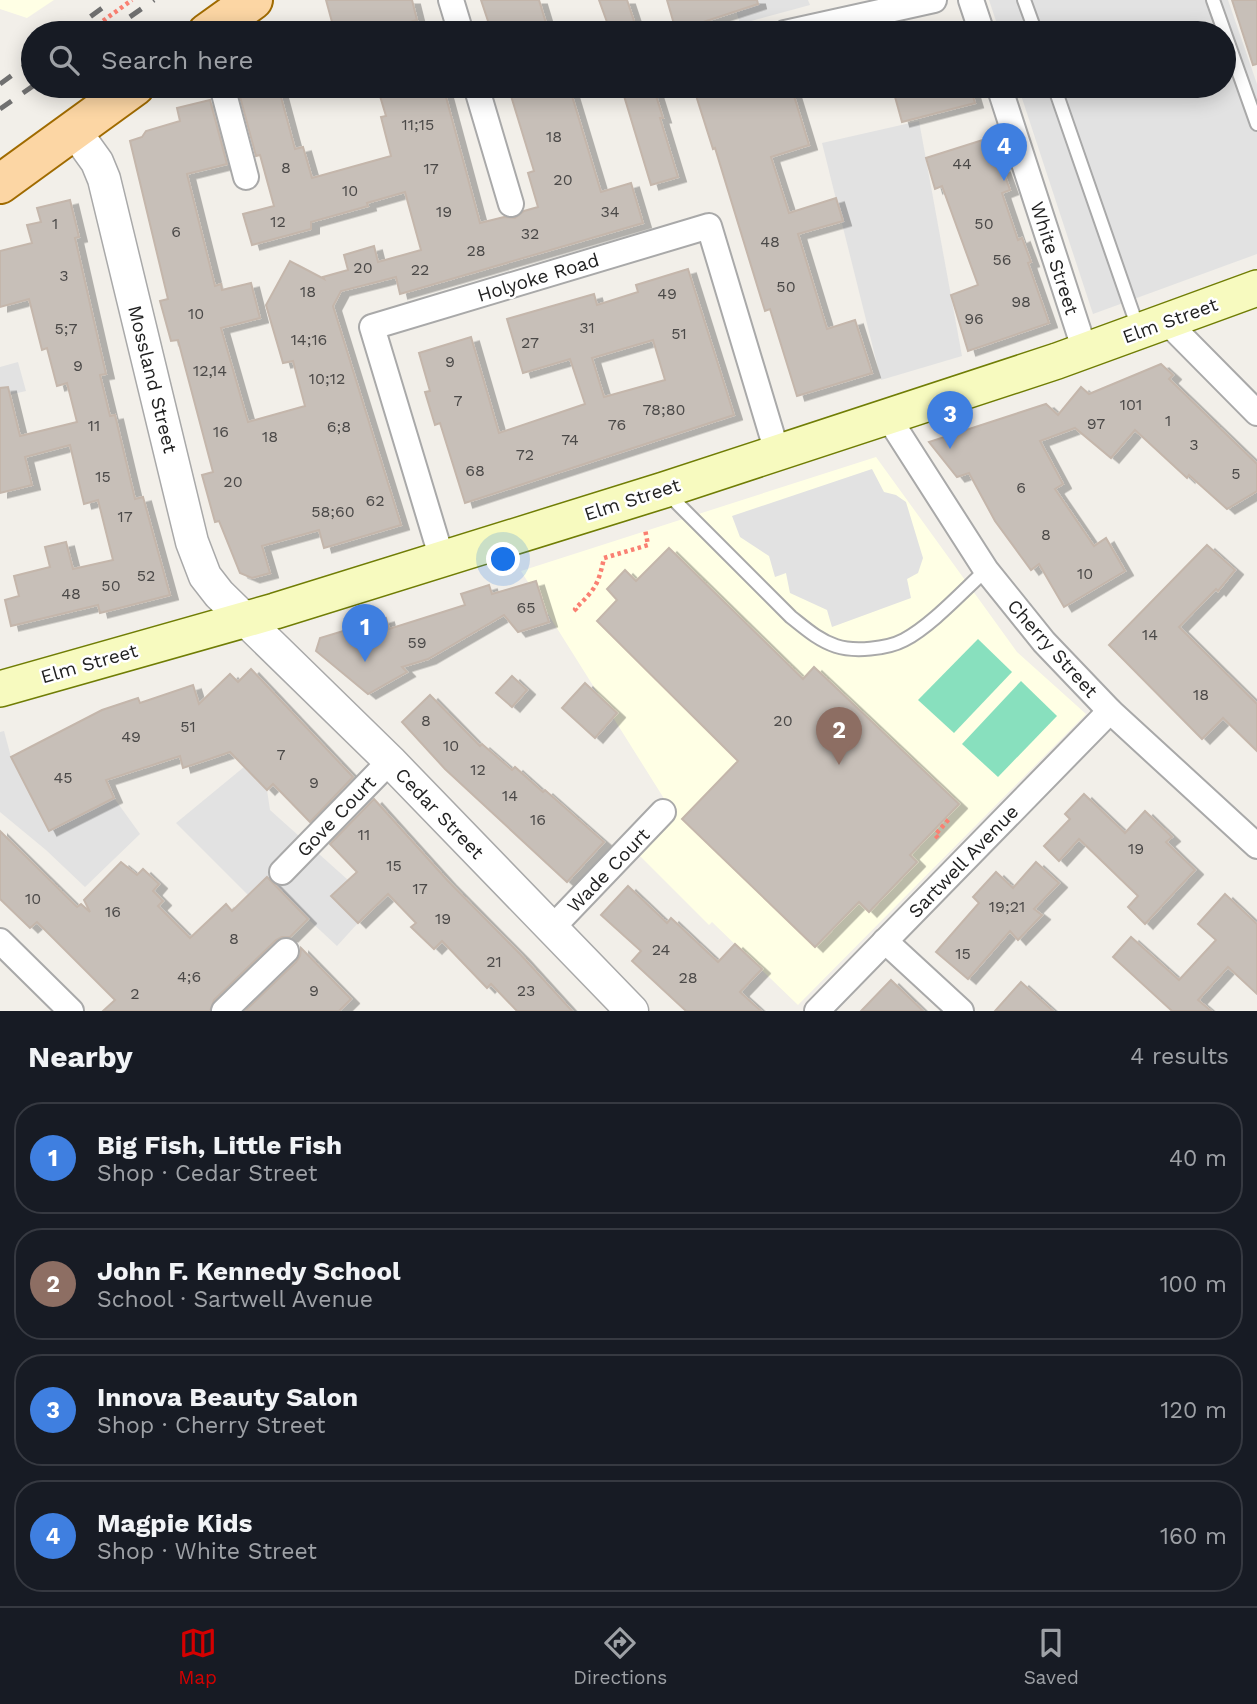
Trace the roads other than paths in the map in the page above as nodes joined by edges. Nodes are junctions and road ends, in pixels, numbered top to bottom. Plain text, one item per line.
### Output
1 (253, 0) edge
2 (451, 0) edge
3 (934, 0) edge
4 (971, 0) edge
5 (1024, 0) edge
6 (1213, 0) edge
7 (224, 21) edge
8 (457, 21) edge
9 (839, 21) edge
10 (978, 21) edge
11 (1032, 21) edge
12 (1220, 21) edge
13 (1236, 65) edge
14 (118, 98) edge
15 (225, 98) edge
16 (480, 98) edge
17 (1003, 98) edge
18 (1059, 98) edge
19 (1257, 124) edge
20 (74, 130) junction
21 (246, 177) dead end
22 (0, 184) edge
23 (511, 204) dead end
24 (1257, 288) edge
25 (1153, 327) junction
26 (1085, 351) junction
27 (1257, 413) edge
28 (888, 417) junction
29 (777, 452) junction
30 (664, 489) junction
31 (442, 559) junction
32 (986, 570) junction
33 (244, 620) junction
34 (0, 689) edge
35 (1110, 711) junction
36 (390, 761) junction
37 (663, 813) dead end
38 (1257, 846) edge
39 (282, 872) dead end
40 (552, 928) junction
41 (885, 941) junction
42 (0, 942) edge
43 (286, 951) dead end
44 (620, 1007) edge
45 (71, 1011) edge
46 (224, 1011) edge
47 (817, 1011) edge
48 (961, 1011) edge

1 - 7 main road
2 - 8 street
3 - 9 street
4 - 10 street
5 - 11 lane
6 - 12 lane
13 - 19 lane
14 - 20 main road
15 - 21 street
16 - 23 street
17 - 26 street, White Street
18 - 25 lane
20 - 22 main road
20 - 33 street, Mossland Street
24 - 25 main road, Elm Street
25 - 26 main road, Elm Street
25 - 27 street
26 - 28 main road, Elm Street
28 - 29 main road, Elm Street
28 - 32 street, Cherry Street
29 - 30 main road, Elm Street
29 - 31 street, Holyoke Road
30 - 31 main road, Elm Street
30 - 32 lane
31 - 33 main road, Elm Street
32 - 35 street, Cherry Street
33 - 34 main road, Elm Street
33 - 36 street, Cedar Street
35 - 38 street, Cherry Street
35 - 41 street, Sartwell Avenue
36 - 39 street, Gove Court
36 - 40 street, Cedar Street
37 - 40 street, Wade Court
40 - 44 street, Cedar Street
41 - 47 street, Sartwell Avenue
41 - 48 street
42 - 45 street
43 - 46 street

